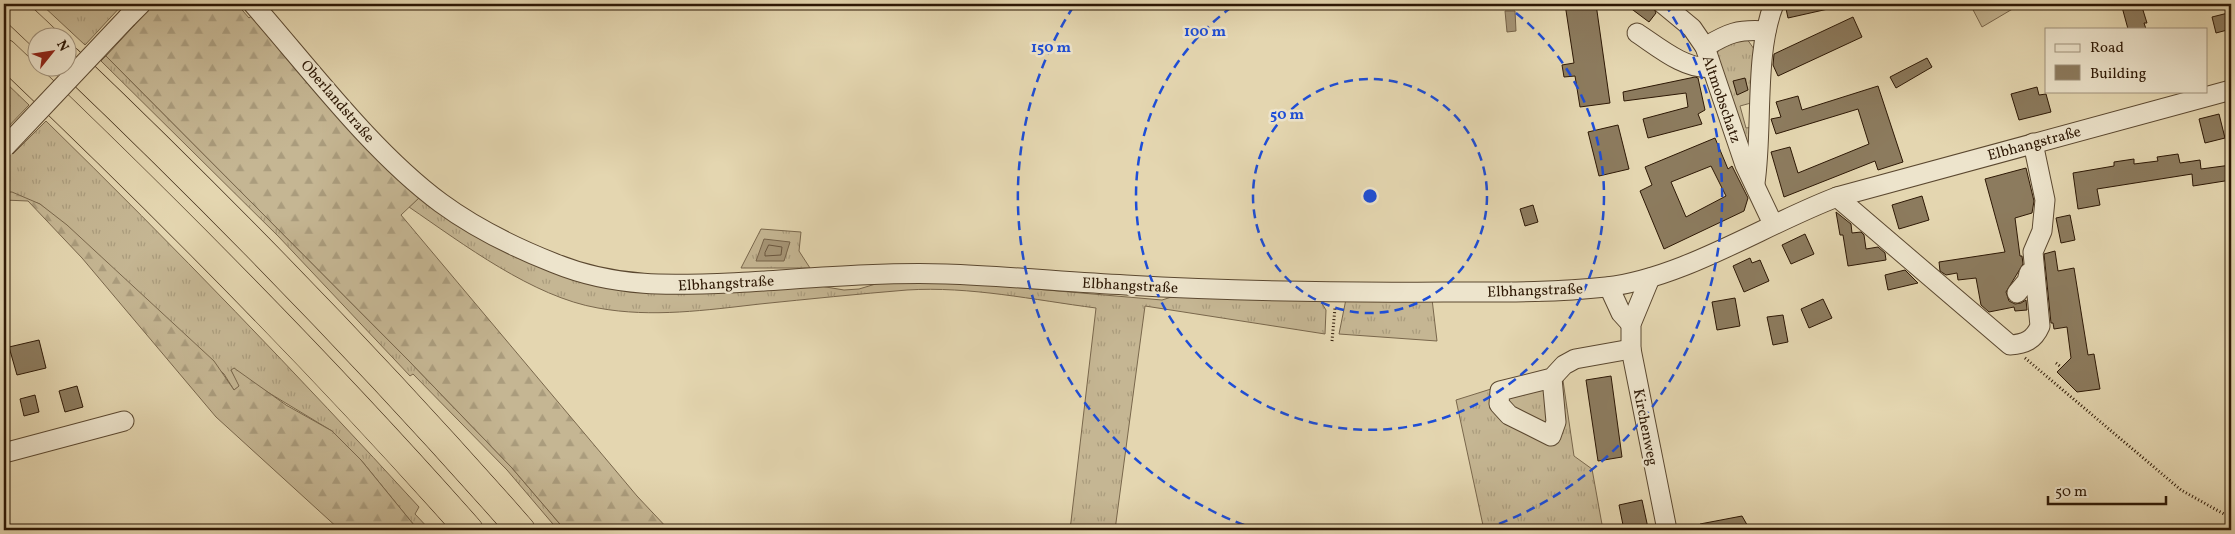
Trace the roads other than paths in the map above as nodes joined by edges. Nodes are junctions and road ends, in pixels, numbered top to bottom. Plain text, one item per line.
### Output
1 (8, 4) edge
2 (141, 4) edge
3 (253, 4) edge
4 (1663, 4) edge
5 (1774, 4) edge
6 (33, 28) edge
7 (1766, 31) junction
8 (1637, 33) dead end
9 (1705, 47) junction
10 (4, 53) edge
11 (1711, 67) junction
12 (78, 70) edge
13 (2231, 90) edge
14 (2033, 143) junction
15 (4, 147) edge
16 (1755, 183) junction
17 (428, 193) joint
18 (1837, 197) junction
19 (1773, 224) junction
20 (2033, 252) junction
21 (1650, 278) junction
22 (2025, 285) dead end
23 (1609, 287) junction
24 (1631, 324) junction
25 (1631, 349) junction
26 (1552, 378) dead end
27 (124, 421) dead end
28 (4, 453) edge
29 (469, 530) edge
30 (521, 530) edge
31 (1666, 530) edge

1 - 6 highway
2 - 15 street, bridge
3 - 17 street, Oberlandstraße
4 - 9 street
5 - 7 street, Altmobschatz
7 - 9 street, Altmobschatz
7 - 16 street, Altmobschatz
8 - 11 street
9 - 11 street, Altmobschatz
10 - 29 highway
11 - 16 street, Altmobschatz
12 - 30 highway
13 - 14 street, Elbhangstraße
14 - 18 street, Elbhangstraße
14 - 20 street
16 - 19 street, Altmobschatz
17 - 23 street, Elbhangstraße
18 - 19 street, Elbhangstraße
18 - 20 street
19 - 21 street, Elbhangstraße
20 - 22 street
21 - 23 street, Elbhangstraße
21 - 24 street, Kirchenweg
23 - 24 street
24 - 25 street, Kirchenweg
25 - 26 street
25 - 31 street, Kirchenweg
27 - 28 street

